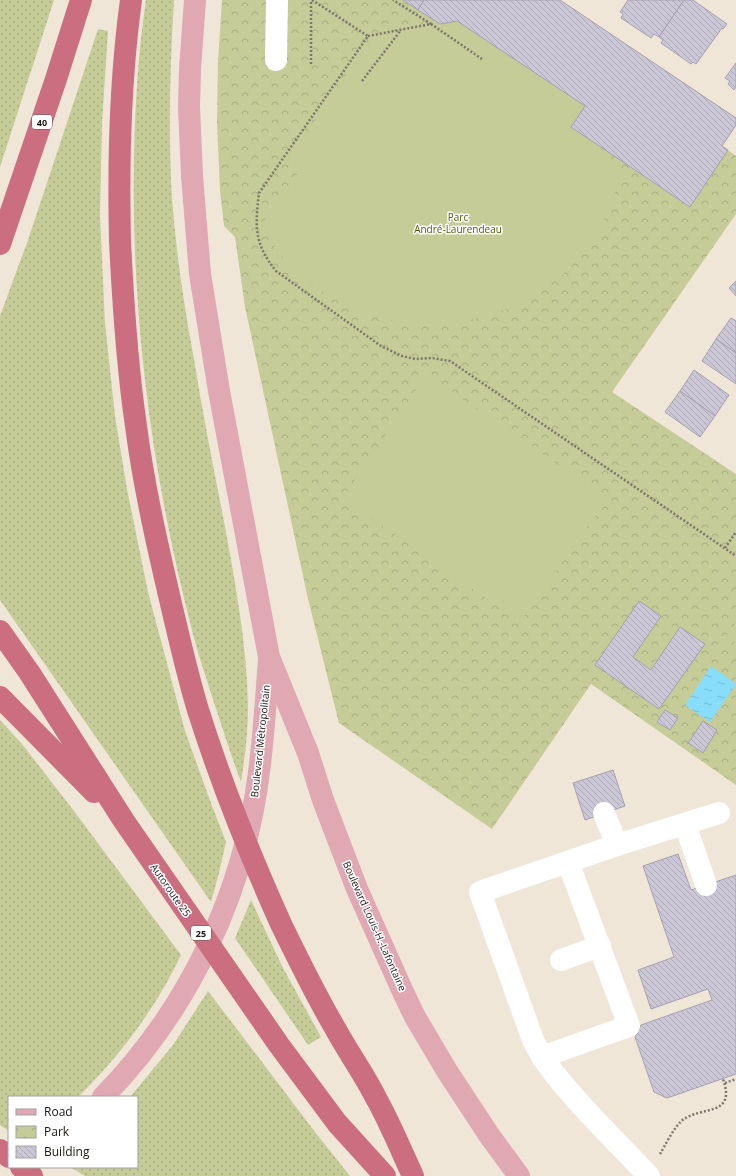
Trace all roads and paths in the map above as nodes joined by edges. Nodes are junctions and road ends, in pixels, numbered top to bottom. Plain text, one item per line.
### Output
1 (81, 0) edge
2 (131, 0) edge
3 (195, 0) edge
4 (277, 0) edge
5 (311, 0) edge
6 (393, 0) edge
7 (431, 24) junction
8 (401, 30) junction
9 (368, 36) junction
10 (276, 60) dead end
11 (482, 60) dead end
12 (311, 64) dead end
13 (362, 81) dead end
14 (0, 244) edge
15 (736, 532) edge
16 (725, 548) junction
17 (736, 556) edge
18 (0, 631) edge
19 (269, 656) junction
20 (0, 697) edge
21 (604, 812) dead end
22 (719, 813) dead end
23 (124, 821) junction
24 (685, 824) junction
25 (618, 845) junction
26 (568, 862) junction
27 (706, 885) dead end
28 (600, 946) junction
29 (561, 960) dead end
30 (542, 1057) junction
31 (723, 1079) dead end
32 (736, 1079) edge
33 (725, 1083) junction
34 (104, 1096) edge
35 (0, 1150) edge
36 (8, 1156) edge
37 (22, 1168) edge
38 (25, 1168) edge
39 (652, 1168) edge
40 (14, 1176) edge
41 (32, 1176) edge
42 (385, 1176) edge
43 (413, 1176) edge
44 (519, 1176) edge

1 - 14 highway, 40
2 - 43 highway
3 - 19 main road
4 - 10 lane
5 - 9 path
5 - 12 path
6 - 7 path
7 - 8 path
7 - 11 path
8 - 9 path
8 - 13 path
9 - 16 path
15 - 16 path
16 - 17 path
18 - 23 highway, Autoroute 25 / 25
19 - 34 main road, Boulevard Métropolitain
19 - 44 main road, Boulevard Louis-H.-Lafontaine
20 - 23 highway
21 - 25 lane
22 - 24 lane
23 - 42 highway, Autoroute 25 / 25
24 - 25 lane
24 - 27 lane
25 - 26 lane
26 - 28 lane
26 - 30 lane
28 - 29 lane
28 - 30 lane
30 - 39 lane
31 - 33 path
32 - 33 path
33 - 39 path
35 - 36 highway
37 - 41 highway
38 - 40 main road

